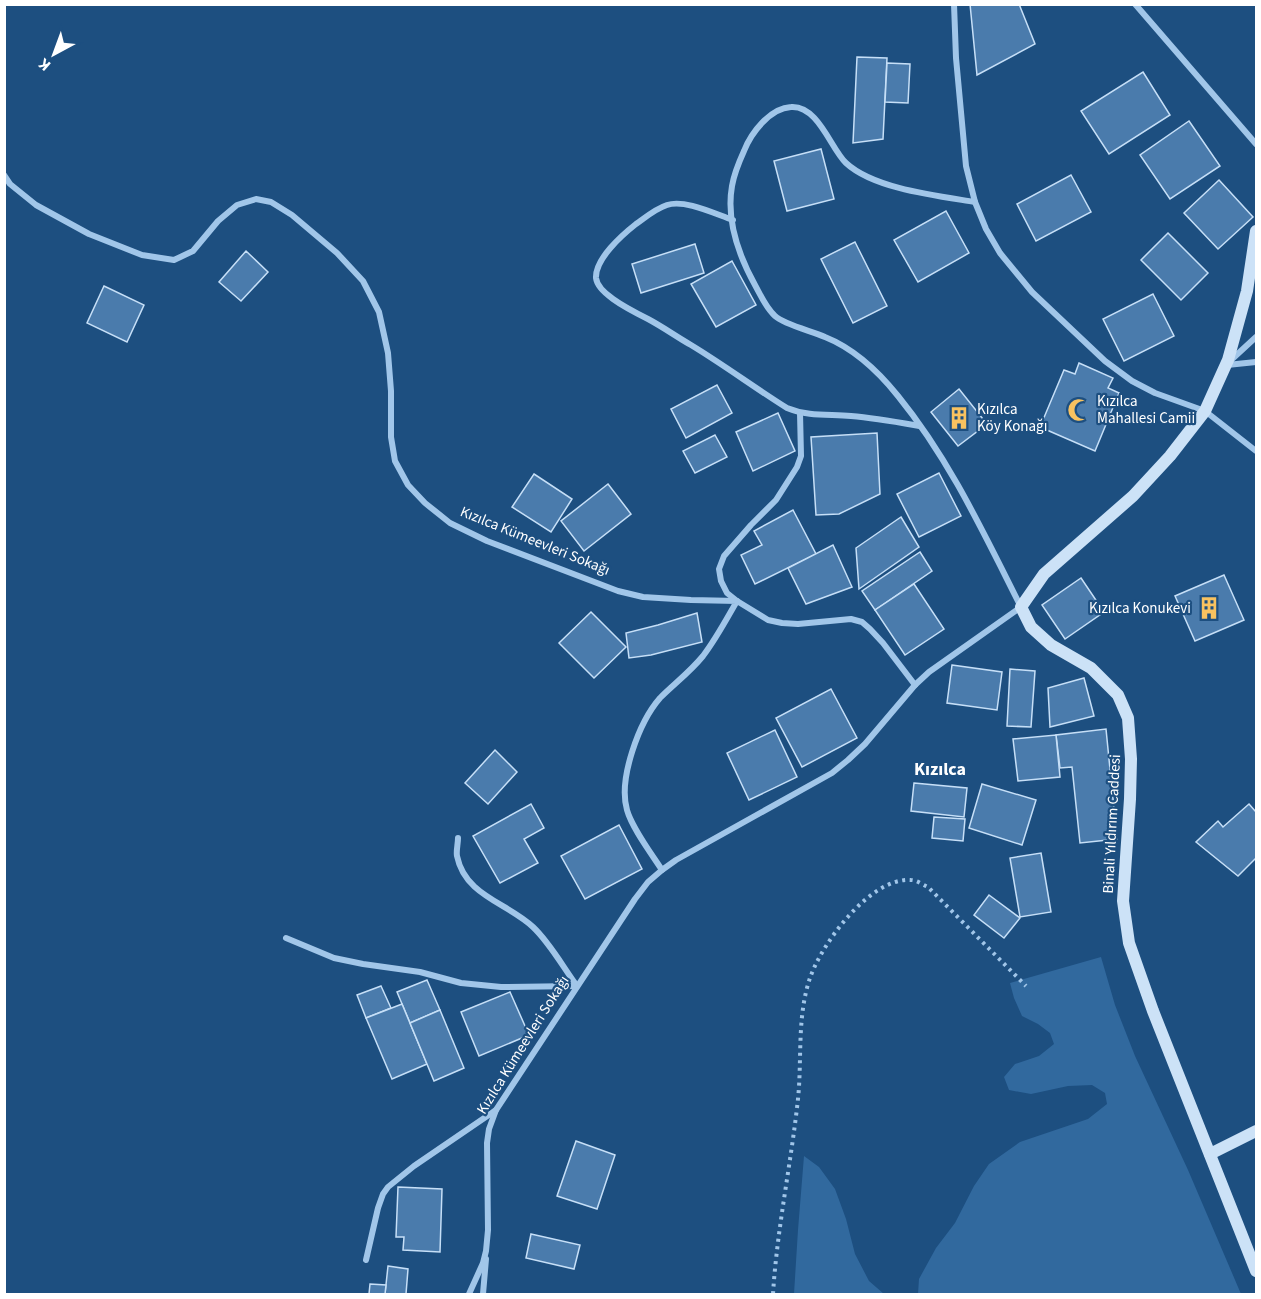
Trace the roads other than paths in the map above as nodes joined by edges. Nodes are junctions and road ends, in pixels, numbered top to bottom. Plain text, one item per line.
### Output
1 (954, 4) edge
2 (1135, 4) edge
3 (1257, 144) edge
4 (4, 175) edge
5 (975, 202) junction
6 (733, 220) junction
7 (1257, 231) edge
8 (1257, 337) edge
9 (1257, 362) edge
10 (1226, 365) junction
11 (1205, 411) junction
12 (800, 413) junction
13 (921, 426) junction
14 (1257, 451) edge
15 (737, 601) junction
16 (1021, 607) junction
17 (915, 685) junction
18 (458, 838) dead end
19 (662, 870) junction
20 (286, 938) dead end
21 (577, 986) junction
22 (496, 1110) junction
23 (1257, 1131) edge
24 (1210, 1154) junction
25 (486, 1251) junction
26 (366, 1260) dead end
27 (1257, 1271) edge
28 (469, 1294) edge
29 (483, 1294) edge

1 - 5 street
2 - 3 street
4 - 15 street, Kızılca Kümeevleri Sokağı
5 - 6 street
5 - 11 street
6 - 12 street
6 - 13 street
7 - 10 street
8 - 10 street
9 - 10 street
10 - 11 street
11 - 14 street
11 - 16 street
12 - 13 street
12 - 15 street
13 - 16 street
15 - 17 street
15 - 19 street
16 - 17 street, Kızılca Kümeevleri Sokağı
16 - 24 street, Binali Yıldırım Caddesi
17 - 19 street, Kızılca Kümeevleri Sokağı
18 - 21 street
19 - 21 street, Kızılca Kümeevleri Sokağı
20 - 21 street
21 - 22 street, Kızılca Kümeevleri Sokağı
22 - 25 street, Kızılca Kümeevleri Sokağı
22 - 26 street
23 - 24 street
24 - 27 street, Binali Yıldırım Caddesi
25 - 28 street, Kızılca Kümeevleri Sokağı
25 - 29 street

